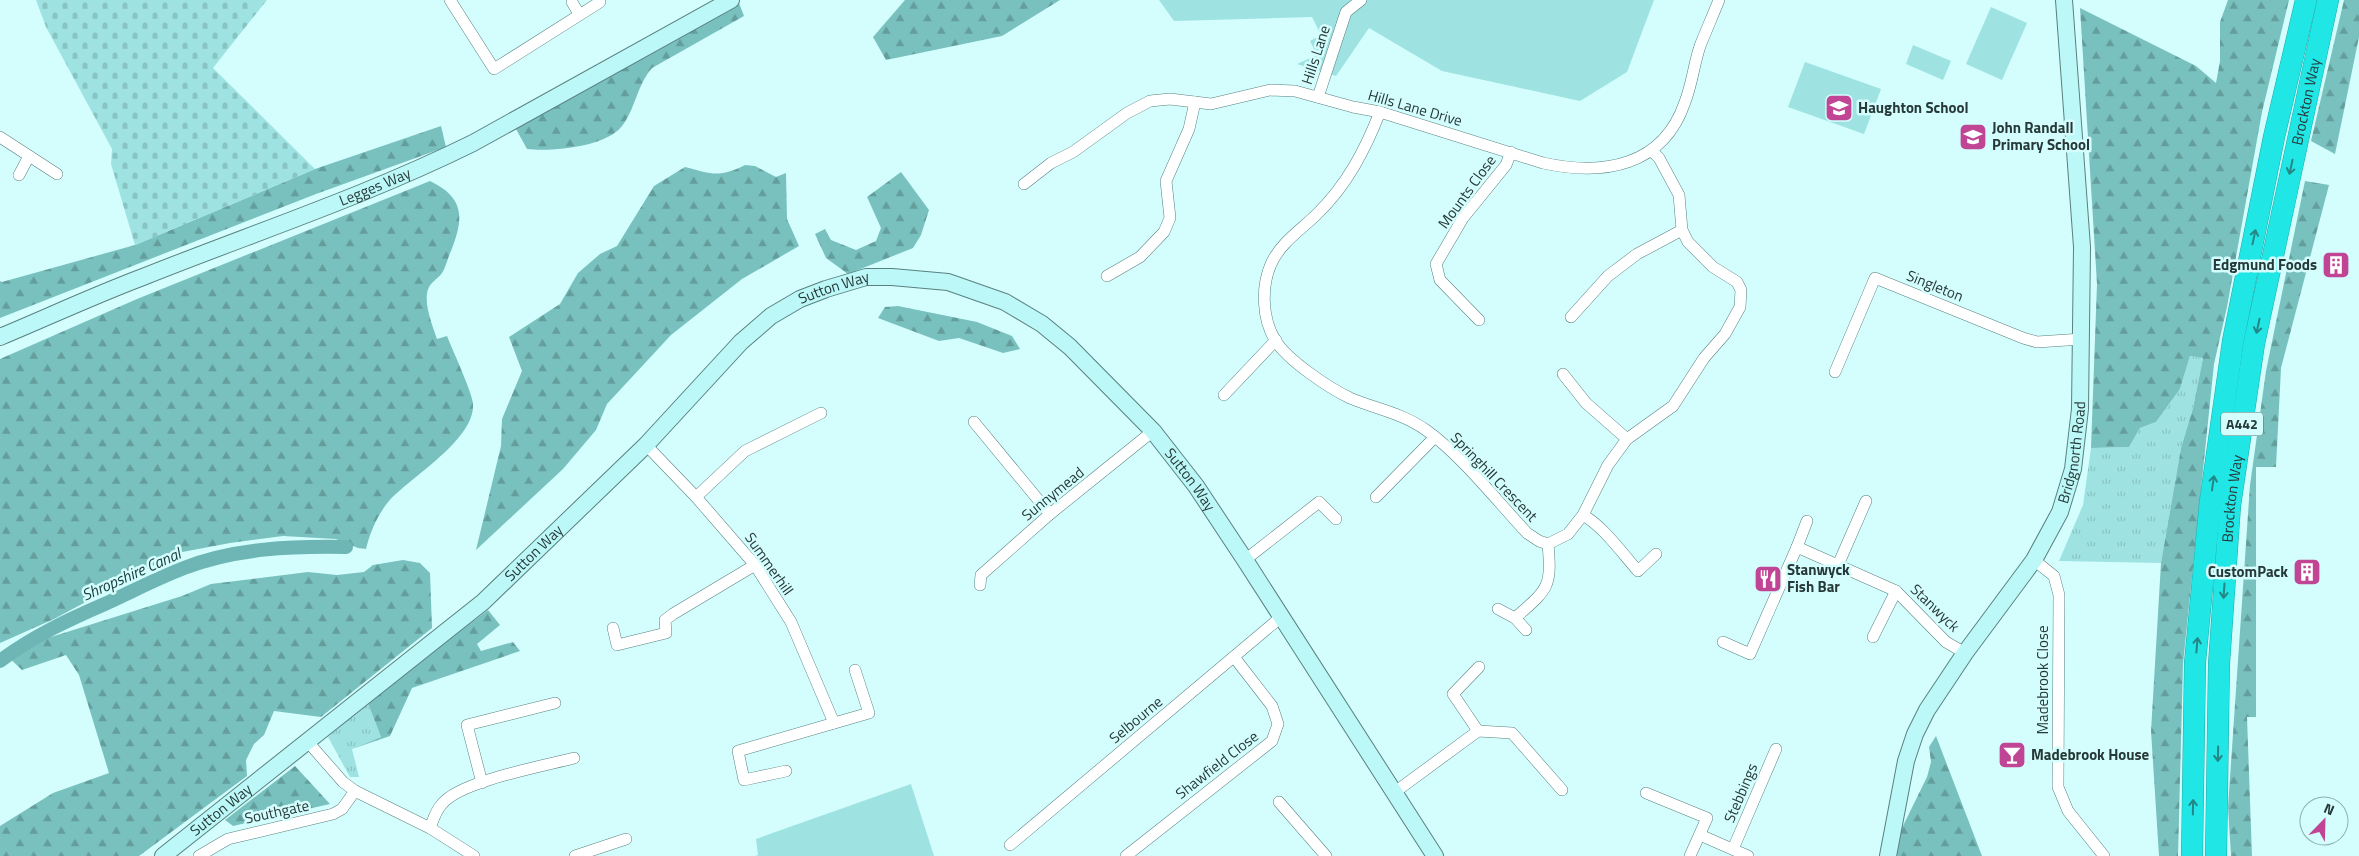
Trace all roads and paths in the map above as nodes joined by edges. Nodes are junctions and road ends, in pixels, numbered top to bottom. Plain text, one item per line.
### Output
1 (450, 0) edge
2 (731, 0) edge
3 (1361, 0) edge
4 (1719, 0) edge
5 (2064, 0) edge
6 (2306, 0) edge
7 (2328, 0) edge
8 (572, 2) dead end
9 (600, 2) dead end
10 (579, 14) junction
11 (1318, 97) junction
12 (1195, 102) junction
13 (1380, 112) junction
14 (0, 137) edge
15 (1652, 151) junction
16 (1511, 152) junction
17 (29, 156) junction
18 (19, 174) dead end
19 (57, 174) dead end
20 (1024, 184) dead end
21 (1682, 230) junction
22 (1106, 276) dead end
23 (1571, 317) dead end
24 (1479, 320) dead end
25 (0, 337) edge
26 (2082, 339) junction
27 (1276, 340) junction
28 (1835, 372) dead end
29 (1563, 374) dead end
30 (1224, 396) dead end
31 (821, 413) dead end
32 (974, 422) dead end
33 (1153, 431) junction
34 (1435, 437) junction
35 (1627, 440) junction
36 (646, 445) junction
37 (696, 497) junction
38 (1376, 497) dead end
39 (1866, 501) dead end
40 (1050, 514) junction
41 (1583, 515) junction
42 (1336, 520) dead end
43 (1807, 521) dead end
44 (1548, 544) junction
45 (1797, 547) junction
46 (1656, 554) dead end
47 (1246, 560) junction
48 (2034, 560) junction
49 (755, 566) junction
50 (1838, 566) junction
51 (980, 585) dead end
52 (1896, 591) junction
53 (1498, 609) dead end
54 (1281, 617) junction
55 (1515, 618) junction
56 (613, 628) dead end
57 (1526, 630) dead end
58 (1872, 637) dead end
59 (1723, 642) dead end
60 (1965, 653) junction
61 (1234, 657) junction
62 (1479, 666) dead end
63 (855, 670) dead end
64 (555, 702) dead end
65 (834, 723) junction
66 (1478, 732) junction
67 (308, 742) junction
68 (1776, 749) dead end
69 (574, 758) dead end
70 (786, 771) dead end
71 (482, 783) junction
72 (1562, 790) dead end
73 (355, 791) junction
74 (1395, 792) junction
75 (1646, 793) dead end
76 (1279, 802) dead end
77 (430, 828) junction
78 (1700, 835) junction
79 (626, 839) dead end
80 (1010, 845) dead end
81 (1733, 850) junction
82 (163, 856) edge
83 (199, 856) edge
84 (474, 856) edge
85 (574, 856) edge
86 (1126, 856) edge
87 (1326, 856) edge
88 (1435, 856) edge
89 (1690, 856) edge
90 (1748, 856) edge
91 (1888, 856) edge
92 (2104, 856) edge
93 (2192, 856) edge
94 (2216, 856) edge

1 - 10 street
2 - 25 street, Legges Way
3 - 11 street, Hills Lane
4 - 15 street, Hills Lane Drive
5 - 26 street, Bridgnorth Road
93 -> 6 highway, Brockton Way / A442
7 -> 94 highway, Brockton Way / A442
8 - 10 street
9 - 10 street
11 - 12 street, Hills Lane Drive
11 - 13 street, Hills Lane Drive
12 - 20 street, Hills Lane Drive
12 - 22 street
13 - 16 street, Hills Lane Drive
13 - 27 street, Springhill Crescent
14 - 17 street
15 - 16 street, Hills Lane Drive
15 - 21 street
16 - 24 street, Mounts Close
17 - 18 street
17 - 19 street
21 - 23 street
21 - 35 street
26 - 28 street, Singleton
26 - 48 street, Bridgnorth Road
27 - 30 street
27 - 34 street, Springhill Crescent
29 - 35 street
31 - 37 street
32 - 40 street
33 - 36 street, Sutton Way
33 - 40 street, Sunnymead
33 - 47 street, Sutton Way
34 - 38 street
34 - 44 street, Springhill Crescent
35 - 41 street
36 - 37 street, Summerhill
36 - 67 street, Sutton Way
37 - 49 street, Summerhill
39 - 50 street
40 - 51 street, Sunnymead
41 - 44 street
41 - 46 street
42 - 47 street
43 - 45 street
44 - 55 street
45 - 50 street, Stanwyck
45 - 59 street
47 - 54 street, Sutton Way
48 - 60 street, Bridgnorth Road
48 - 92 street, Madebrook Close
49 - 56 street
49 - 65 street, Summerhill
50 - 52 street, Stanwyck
52 - 58 street
52 - 60 street, Stanwyck
53 - 55 street
54 - 61 street, Selbourne
54 - 74 street, Sutton Way
55 - 57 street
60 - 91 street, Bridgnorth Road
61 - 80 street, Selbourne
61 - 86 street, Shawfield Close
62 - 66 street
63 - 65 street
64 - 71 street
65 - 70 street
66 - 72 street
66 - 74 street
67 - 73 street
67 - 82 street, Sutton Way
68 - 81 street, Stebbings
69 - 71 street
71 - 77 street
73 - 77 street
73 - 83 street, Southgate
74 - 88 street, Sutton Way
75 - 78 street, Stebbings
76 - 87 street
77 - 84 street
78 - 81 street
78 - 89 street, Stebbings
79 - 85 street
81 - 90 street

